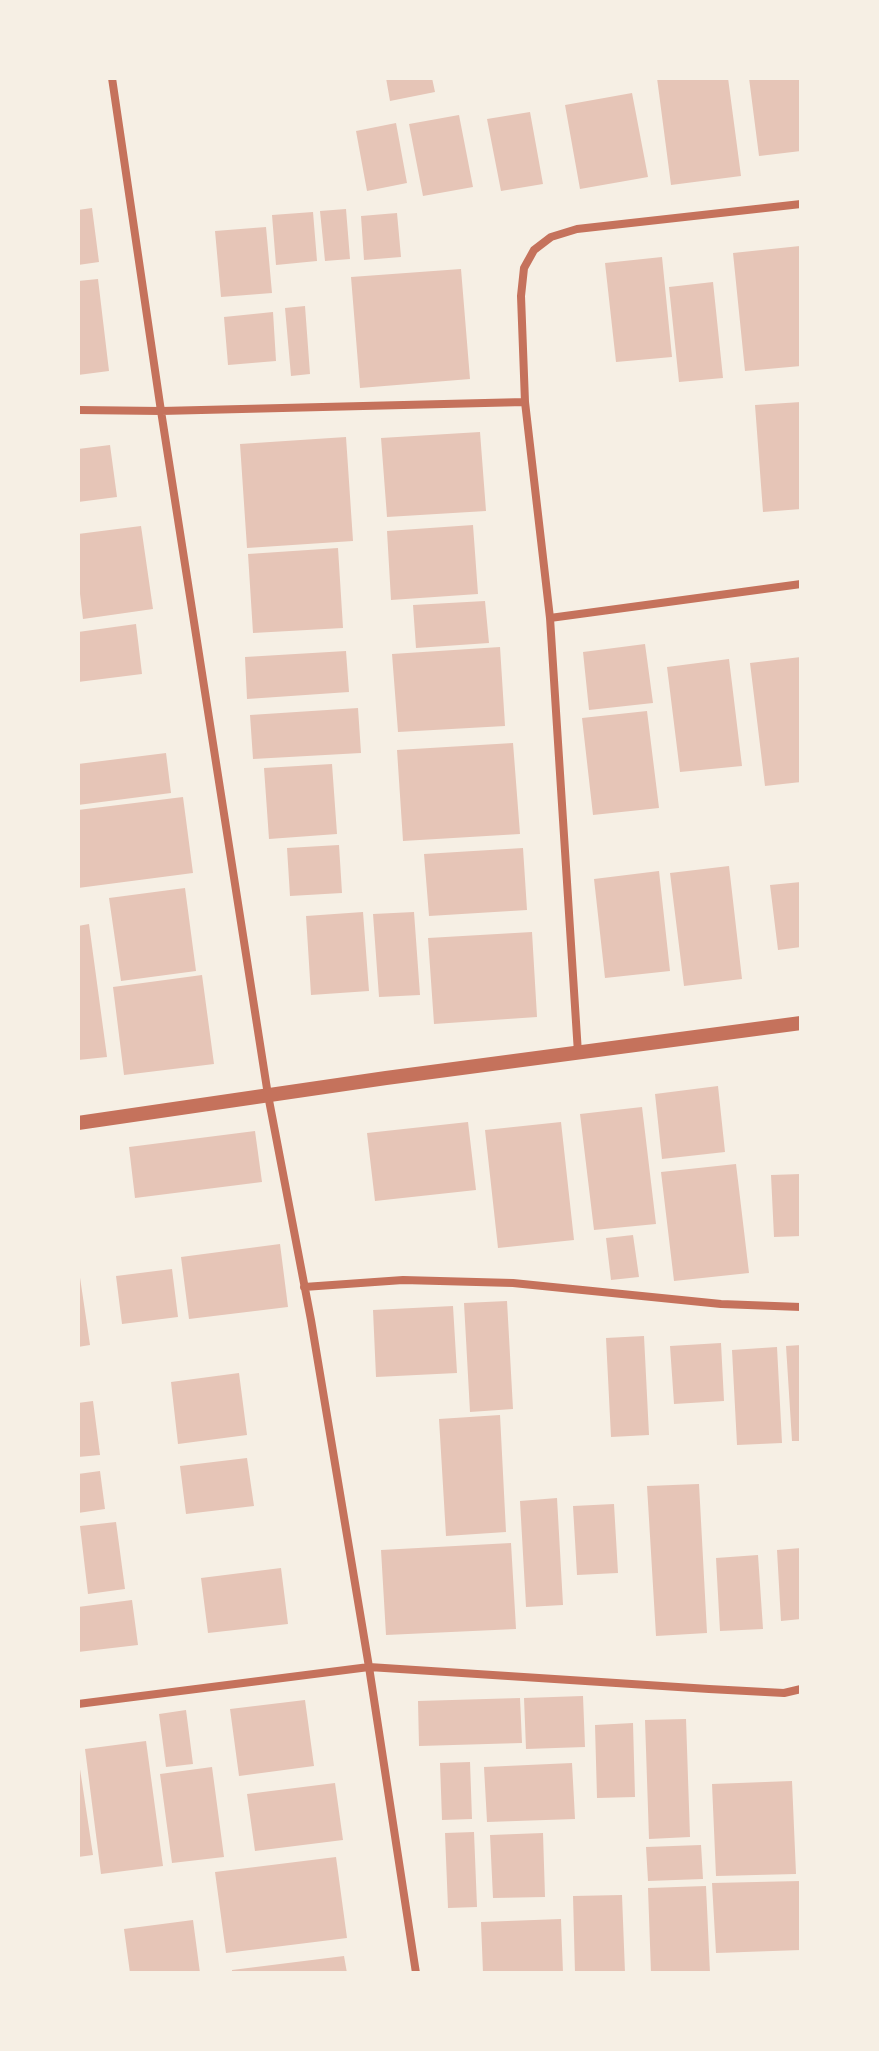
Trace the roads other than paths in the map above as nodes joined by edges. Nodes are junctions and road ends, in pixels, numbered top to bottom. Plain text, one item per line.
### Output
1 (112, 78) edge
2 (801, 204) edge
3 (525, 402) junction
4 (78, 410) edge
5 (161, 411) junction
6 (801, 584) edge
7 (550, 618) junction
8 (801, 1023) edge
9 (578, 1054) junction
10 (268, 1095) junction
11 (78, 1123) edge
12 (304, 1287) junction
13 (801, 1307) edge
14 (369, 1667) junction
15 (801, 1689) edge
16 (78, 1704) edge
17 (416, 1973) edge

1 - 5 street
2 - 3 street
3 - 5 street
3 - 7 street
4 - 5 street
5 - 10 street
6 - 7 street
7 - 9 street
8 - 9 street
9 - 10 street
10 - 11 street
10 - 12 street
12 - 13 street
12 - 14 street
14 - 15 street
14 - 16 street
14 - 17 street

